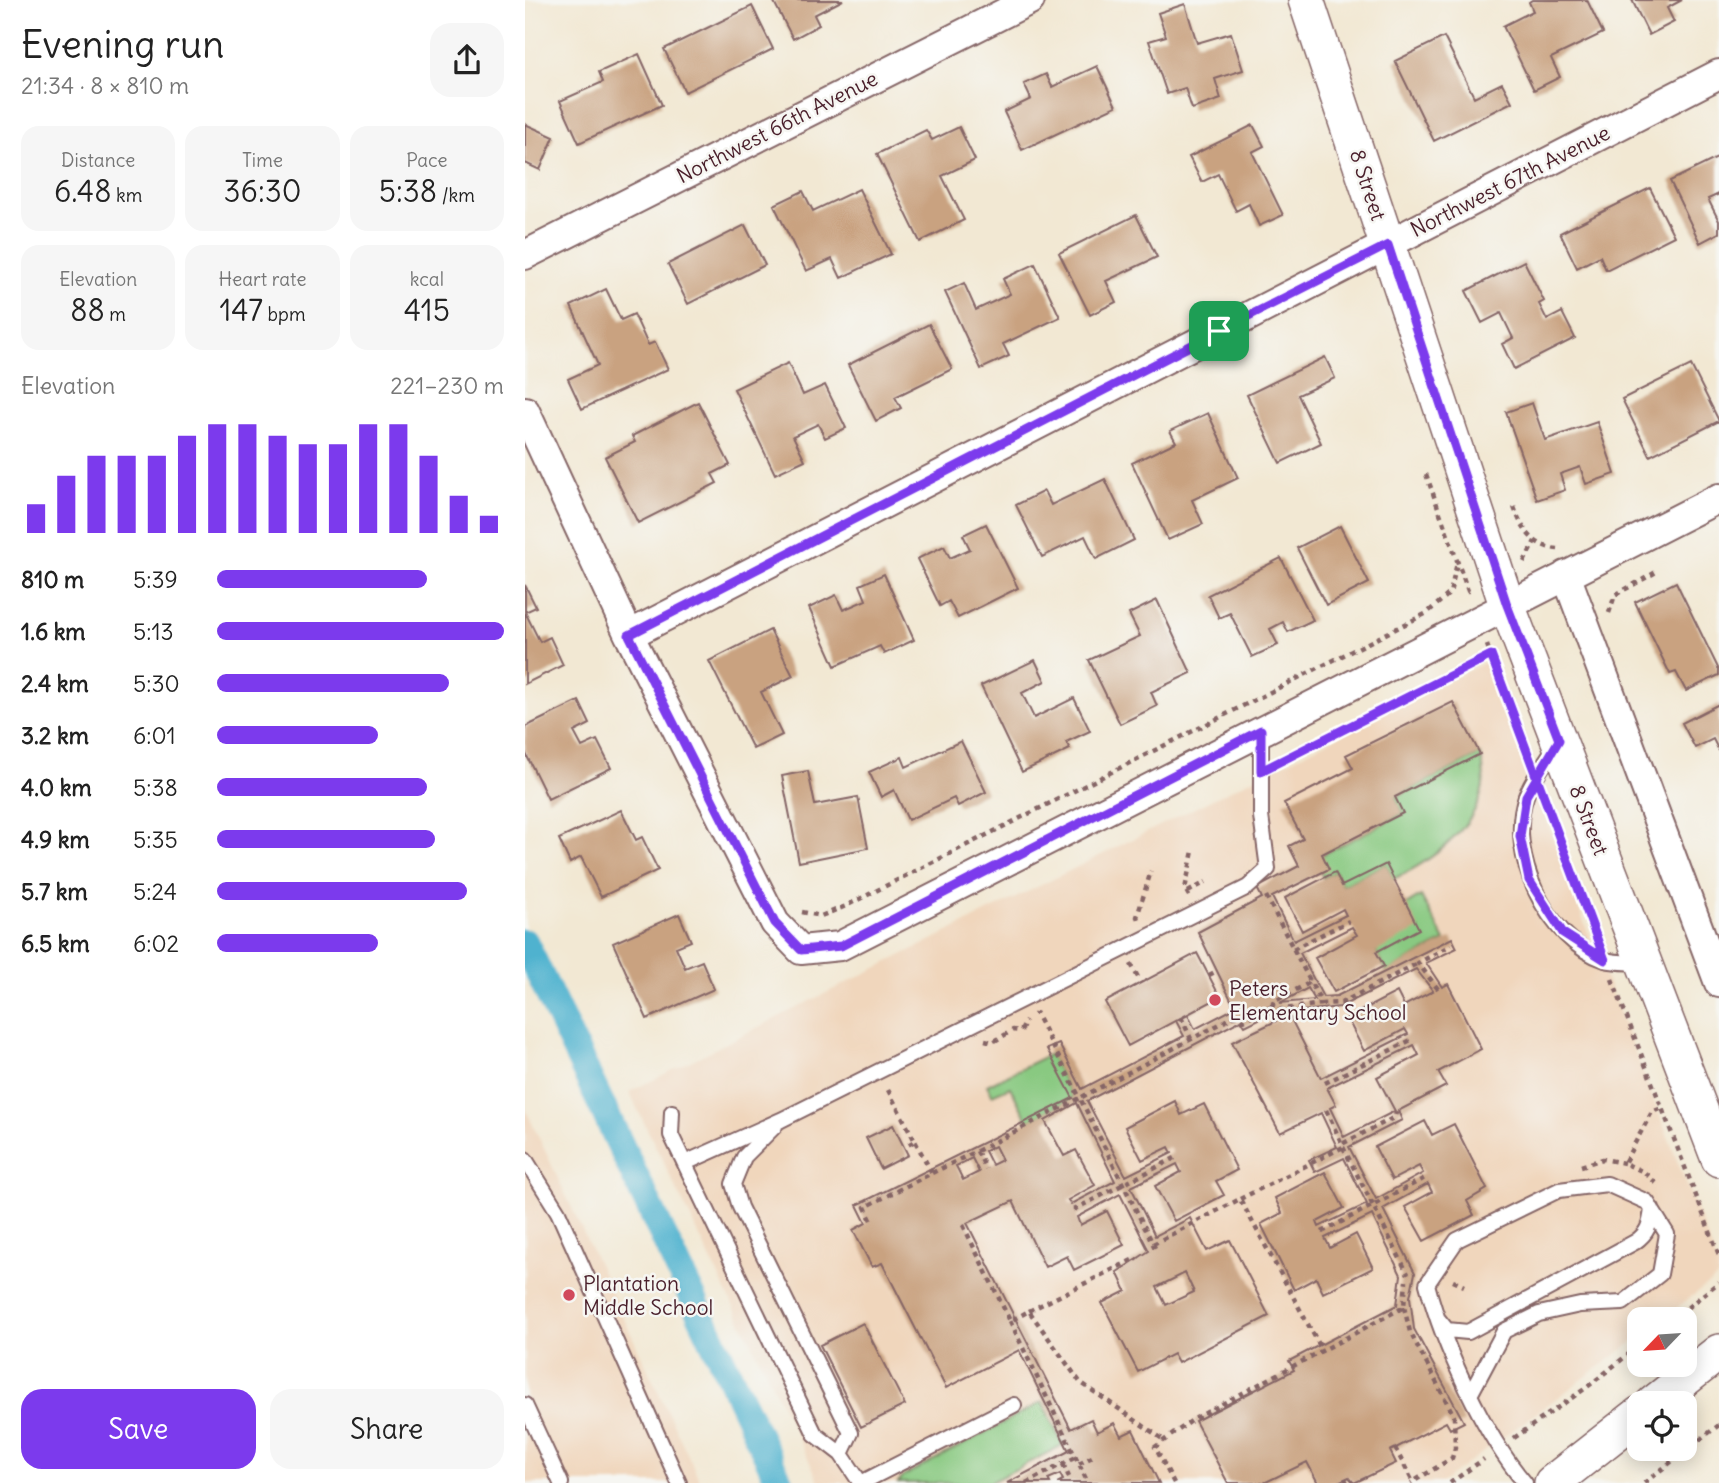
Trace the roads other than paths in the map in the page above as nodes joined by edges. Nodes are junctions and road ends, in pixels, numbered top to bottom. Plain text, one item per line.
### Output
1 (1030, 0) edge
2 (1306, 0) edge
3 (1719, 74) edge
4 (1388, 245) junction
5 (525, 255) edge
6 (525, 411) edge
7 (1719, 498) edge
8 (1565, 562) junction
9 (1492, 612) junction
10 (629, 635) junction
11 (1261, 730) junction
12 (1559, 740) junction
13 (1644, 963) junction
14 (1719, 983) edge
15 (672, 1112) dead end
16 (781, 1120) junction
17 (525, 1159) edge
18 (1719, 1159) edge
19 (685, 1163) junction
20 (1652, 1209) junction
21 (1436, 1316) junction
22 (1496, 1317) junction
23 (1504, 1331) junction
24 (1719, 1352) edge
25 (1670, 1391) edge
26 (1471, 1393) junction
27 (525, 1405) edge
28 (1014, 1405) dead end
29 (1627, 1424) edge
30 (841, 1454) junction
31 (860, 1482) edge
32 (561, 1483) edge
33 (679, 1483) edge
34 (1525, 1483) edge
35 (1552, 1483) edge

1 - 5 street, Northwest 66th Avenue
2 - 4 street, 8 Street
3 - 4 street, Northwest 67th Avenue
4 - 9 street, 8 Street
4 - 10 street, Northwest 67th Avenue
6 - 10 street
7 - 8 street
8 - 9 street
8 - 14 street
9 - 11 street
9 - 12 street, 8 Street
10 - 11 street
11 - 16 lane
12 - 13 street, 8 Street
12 - 13 lane
13 - 18 street, 8 Street
15 - 19 lane
16 - 19 lane
16 - 30 lane
17 - 33 lane
19 - 30 lane
20 - 21 lane
20 - 22 lane
20 - 23 lane
21 - 22 lane
21 - 26 lane
22 - 23 lane
23 - 26 lane
24 - 25 street
26 - 34 lane
27 - 32 lane
28 - 31 lane
29 - 35 street
30 - 31 lane

